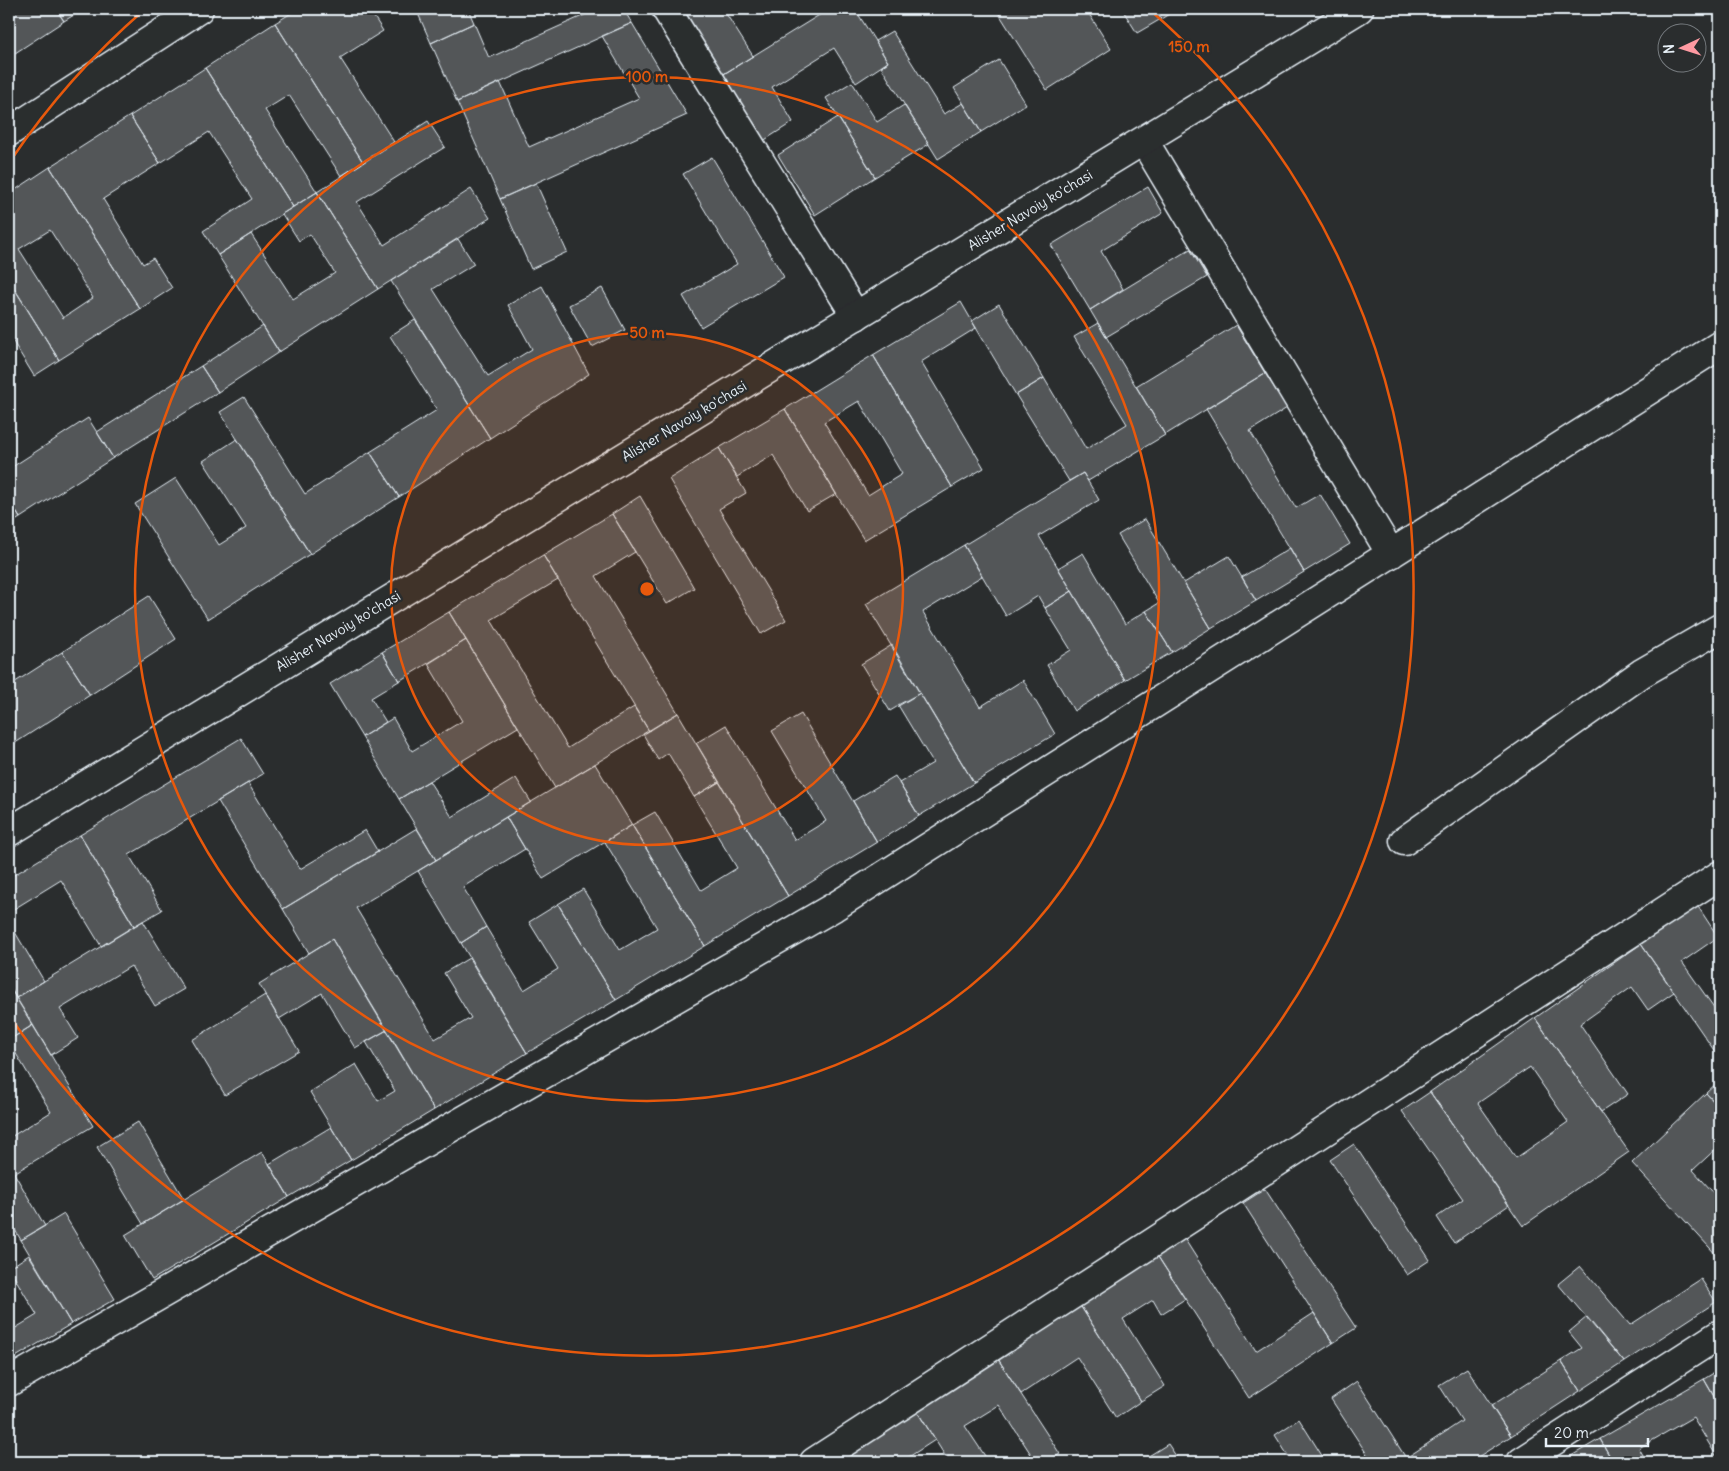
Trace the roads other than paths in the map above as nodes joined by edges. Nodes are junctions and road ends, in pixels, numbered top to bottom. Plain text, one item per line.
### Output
1 (199, 9) edge
2 (666, 9) edge
3 (1360, 9) edge
4 (9, 132) edge
5 (1144, 140) junction
6 (856, 316) junction
7 (1720, 345) edge
8 (1391, 554) junction
9 (1720, 628) edge
10 (9, 832) edge
11 (1404, 840) dead end
12 (1720, 875) edge
13 (1720, 1334) edge
14 (9, 1382) edge
15 (814, 1462) edge
16 (1521, 1462) edge

1 - 4 street
2 - 6 street
3 - 5 street, Alisher Navoiy ko'chasi
5 - 6 street, Alisher Navoiy ko'chasi
5 - 8 street
6 - 10 street, Alisher Navoiy ko'chasi
7 - 8 street
8 - 14 street
9 - 11 street
12 - 15 street
13 - 16 street

